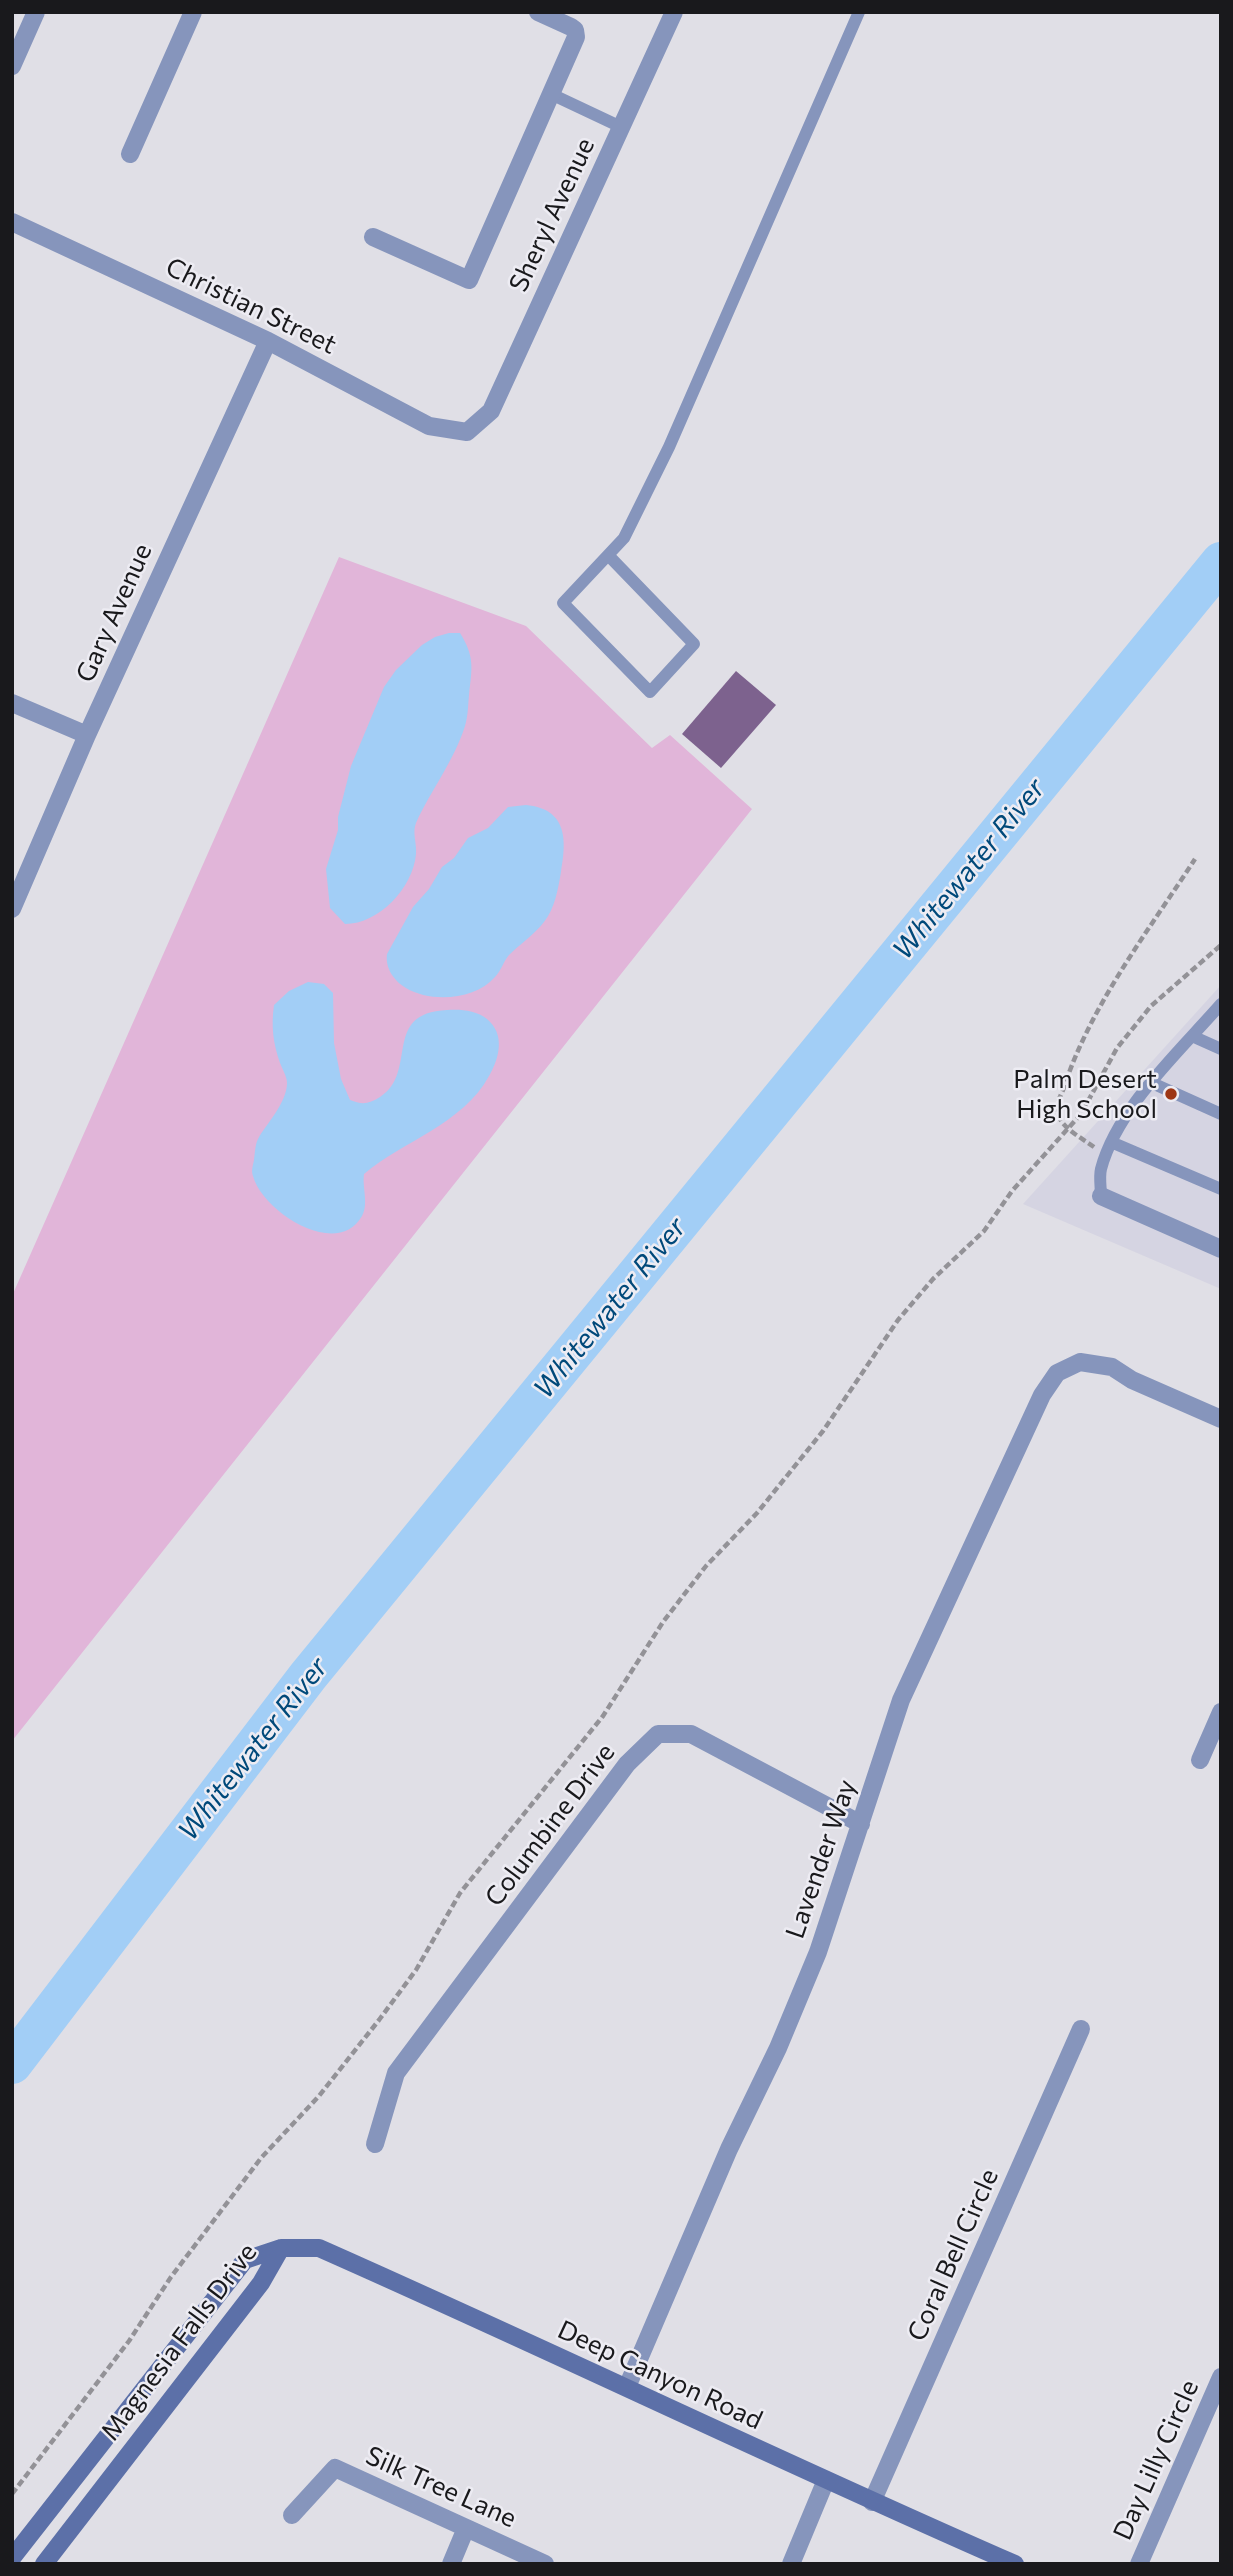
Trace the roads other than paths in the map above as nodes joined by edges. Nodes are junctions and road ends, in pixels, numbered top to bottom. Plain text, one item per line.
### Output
1 (36, 12) edge
2 (193, 12) edge
3 (538, 12) edge
4 (674, 12) edge
5 (859, 12) edge
6 (12, 66) edge
7 (551, 94) junction
8 (621, 127) junction
9 (130, 154) dead end
10 (12, 222) edge
11 (373, 237) dead end
12 (268, 341) junction
13 (467, 432) joint
14 (608, 555) junction
15 (12, 703) edge
16 (87, 736) junction
17 (12, 909) edge
18 (1221, 1004) edge
19 (1192, 1037) junction
20 (1221, 1049) edge
21 (1152, 1083) junction
22 (1221, 1114) edge
23 (1111, 1142) junction
24 (1221, 1189) edge
25 (1101, 1196) joint
26 (1221, 1249) edge
27 (1221, 1419) edge
28 (1221, 1712) edge
29 (1200, 1760) dead end
30 (861, 1824) junction
31 (1081, 2029) dead end
32 (375, 2144) dead end
33 (281, 2248) junction
34 (1221, 2377) edge
35 (627, 2387) junction
36 (827, 2480) junction
37 (872, 2502) junction
38 (292, 2515) dead end
39 (466, 2528) junction
40 (12, 2558) edge
41 (44, 2564) edge
42 (451, 2564) edge
43 (545, 2564) edge
44 (791, 2564) edge
45 (1015, 2564) edge
46 (1139, 2564) edge

1 - 6 street
2 - 9 street
3 - 7 street
4 - 8 street, Sheryl Avenue
5 - 14 lane
7 - 8 lane
7 - 11 street
8 - 13 street, Sheryl Avenue
10 - 12 street, Christian Street
12 - 13 street, Christian Street
12 - 16 street, Gary Avenue
14 - 14 lane
15 - 16 street
16 - 17 street, Gary Avenue
18 - 19 lane
19 - 20 lane
19 - 21 lane
21 - 22 lane
21 - 23 lane
23 - 24 lane
23 - 25 lane
25 - 26 street
27 - 30 street, Lavender Way
28 - 29 street
30 - 32 street, Columbine Drive
30 - 35 street, Lavender Way
31 - 37 street, Coral Bell Circle
33 - 35 street, Deep Canyon Road
33 - 40 street, Magnesia Falls Drive
33 - 41 street, Magnesia Falls Drive
34 - 46 street, Day Lilly Circle
35 - 36 street, Deep Canyon Road
36 - 37 street, Deep Canyon Road
36 - 44 street
37 - 45 street, Deep Canyon Road
38 - 39 street, Silk Tree Lane
39 - 42 street
39 - 43 street, Silk Tree Lane

